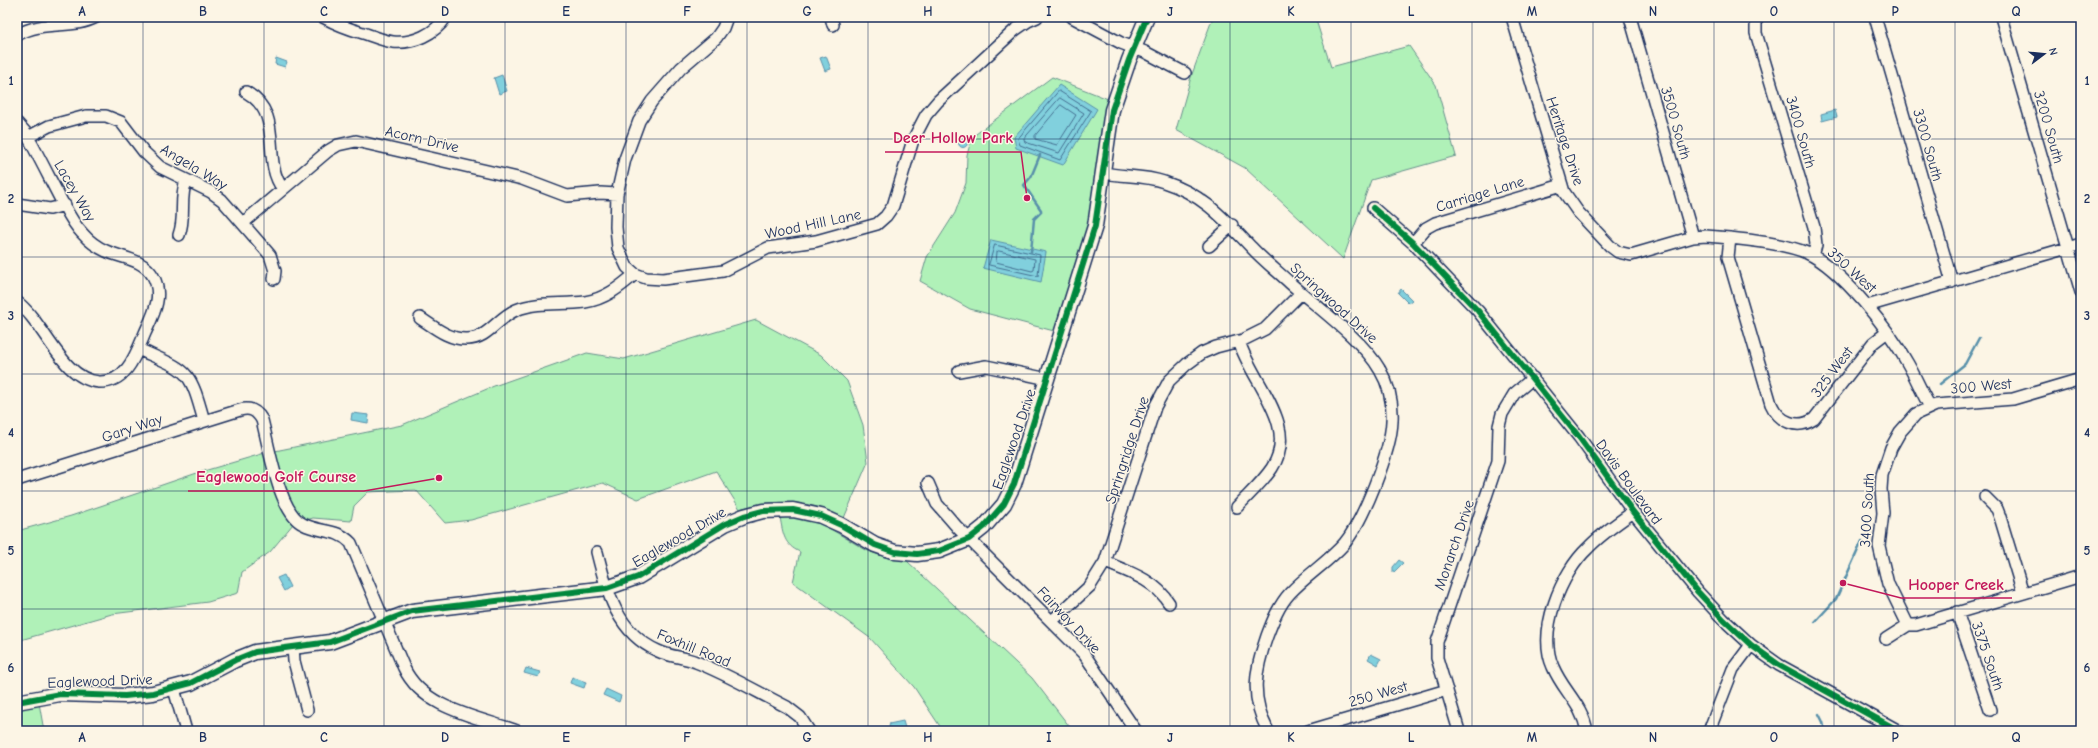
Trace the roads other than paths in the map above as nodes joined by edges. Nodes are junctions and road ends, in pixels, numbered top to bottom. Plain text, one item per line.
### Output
1 (96, 17) edge
2 (323, 17) edge
3 (446, 17) edge
4 (727, 17) edge
5 (1038, 17) edge
6 (1072, 17) edge
7 (1147, 17) edge
8 (1512, 17) edge
9 (1630, 17) edge
10 (1756, 17) edge
11 (1875, 17) edge
12 (2001, 17) edge
13 (17, 35) edge
14 (1134, 48) junction
15 (1185, 73) dead end
16 (246, 92) dead end
17 (17, 123) edge
18 (28, 137) junction
19 (1104, 173) junction
20 (186, 180) junction
21 (1562, 185) junction
22 (283, 188) junction
23 (617, 194) junction
24 (17, 204) edge
25 (64, 206) junction
26 (1373, 208) dead end
27 (243, 223) junction
28 (1232, 225) junction
29 (179, 235) dead end
30 (1694, 237) junction
31 (1730, 238) junction
32 (1413, 243) junction
33 (2081, 244) edge
34 (1209, 246) dead end
35 (2068, 248) junction
36 (1623, 254) joint
37 (1813, 256) junction
38 (635, 274) junction
39 (274, 280) dead end
40 (1952, 282) junction
41 (2081, 292) edge
42 (1301, 293) junction
43 (17, 302) edge
44 (1868, 306) junction
45 (420, 318) dead end
46 (1886, 333) junction
47 (1239, 341) junction
48 (138, 349) junction
49 (959, 371) dead end
50 (1533, 378) junction
51 (1048, 379) junction
52 (2081, 379) edge
53 (1930, 407) junction
54 (204, 421) junction
55 (17, 480) edge
56 (928, 483) dead end
57 (1985, 497) dead end
58 (1237, 507) dead end
59 (1633, 512) junction
60 (969, 539) junction
61 (597, 552) dead end
62 (1105, 562) junction
63 (2081, 576) edge
64 (607, 588) junction
65 (2023, 593) junction
66 (1169, 603) dead end
67 (1957, 612) junction
68 (385, 620) junction
69 (1052, 621) junction
70 (1908, 625) junction
71 (1886, 639) dead end
72 (1750, 645) junction
73 (293, 646) junction
74 (174, 689) junction
75 (1447, 690) junction
76 (17, 702) edge
77 (307, 710) dead end
78 (1990, 710) dead end
79 (1313, 729) edge
80 (186, 731) edge
81 (517, 731) edge
82 (809, 731) edge
83 (1136, 731) edge
84 (1268, 731) edge
85 (1459, 731) edge
86 (1587, 731) edge
87 (1709, 731) edge
88 (1899, 731) edge

1 - 13 street
2 - 3 street
4 - 23 street
5 - 38 street, Wood Hill Lane
6 - 14 street
7 - 14 main road, Eaglewood Drive
8 - 21 street, Heritage Drive
9 - 30 street, 3500 South
10 - 37 street, 3400 South
11 - 40 street, 3300 South
12 - 35 street, 3200 South
14 - 15 street
14 - 19 main road, Eaglewood Drive
16 - 22 street
17 - 18 street, Lacey Way
18 - 20 street, Angela Way
18 - 25 street, Lacey Way
19 - 28 street, Springwood Drive
19 - 51 main road, Eaglewood Drive
20 - 27 street, Angela Way
20 - 29 street
21 - 32 street, Carriage Lane
21 - 36 street, Heritage Drive
22 - 23 street, Acorn Drive
22 - 27 street, Acorn Drive
23 - 38 street
24 - 25 street
25 - 48 street, Lacey Way
26 - 32 street, Davis Boulevard
27 - 39 street, Angela Way
28 - 34 street
28 - 42 street, Springwood Drive
30 - 31 street, 350 West
30 - 36 street, 350 West
31 - 37 street, 350 West
31 - 46 street, 325 West
32 - 50 street, Davis Boulevard
33 - 35 street, 350 West
35 - 40 street, 350 West
35 - 41 street, 3200 South
37 - 44 street, 350 West
38 - 45 street
40 - 44 street, 350 West
42 - 47 street, Springridge Drive
42 - 84 street, Springwood Drive
43 - 48 street, Lacey Way
44 - 46 street
46 - 53 street
47 - 58 street
47 - 62 street, Springridge Drive
48 - 54 street
49 - 51 street
50 - 59 street, Davis Boulevard
50 - 75 street, Monarch Drive
51 - 60 main road, Eaglewood Drive
52 - 53 street, 300 West
53 - 70 street, 3400 South
54 - 55 street, Gary Way
54 - 68 street, Gary Way
56 - 60 street, Fairway Drive
57 - 65 street
59 - 72 street, Davis Boulevard
59 - 86 street
60 - 64 main road, Eaglewood Drive
60 - 69 street, Fairway Drive
61 - 64 street, Foxhill Road
62 - 66 street
62 - 69 street, Springridge Drive
63 - 65 street
64 - 68 main road, Eaglewood Drive
64 - 82 street, Foxhill Road
65 - 67 street
67 - 70 street
67 - 78 street, 3375 South
68 - 73 main road, Eaglewood Drive
68 - 81 street
69 - 83 street, Fairway Drive
70 - 71 street
72 - 87 street
72 - 88 street, Davis Boulevard
73 - 74 main road, Eaglewood Drive
73 - 77 street
74 - 76 main road, Eaglewood Drive
74 - 80 street
75 - 79 street, 250 West
75 - 85 street, Monarch Drive

